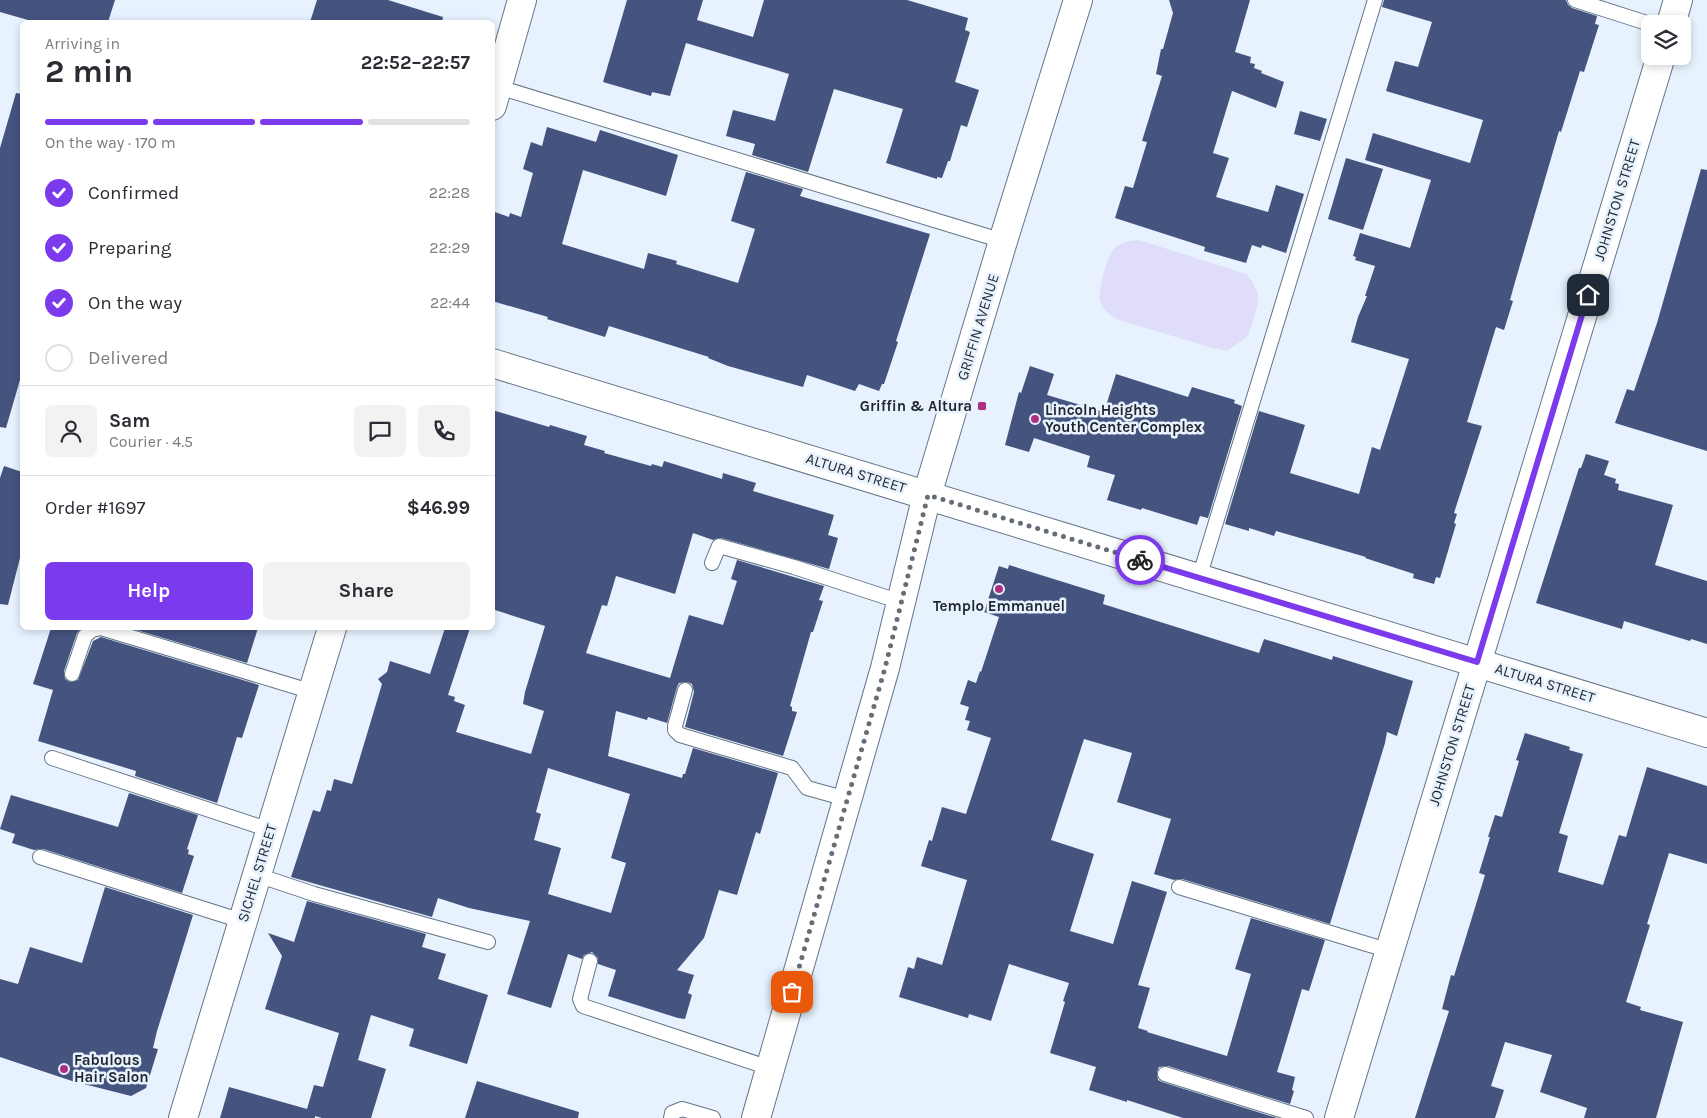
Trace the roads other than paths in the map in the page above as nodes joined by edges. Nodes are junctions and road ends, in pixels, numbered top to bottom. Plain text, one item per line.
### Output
1 (522, 0) edge
2 (1078, 0) edge
3 (1375, 0) edge
4 (1575, 0) edge
5 (1678, 0) edge
6 (1673, 15) edge
7 (1641, 21) edge
8 (1658, 65) edge
9 (495, 90) edge
10 (495, 93) edge
11 (1003, 241) junction
12 (495, 364) edge
13 (928, 495) junction
14 (712, 563) dead end
15 (1200, 578) junction
16 (901, 602) junction
17 (92, 630) edge
18 (108, 630) edge
19 (331, 630) edge
20 (1477, 662) junction
21 (72, 674) dead end
22 (685, 690) dead end
23 (312, 692) junction
24 (1707, 733) edge
25 (52, 758) dead end
26 (847, 799) junction
27 (270, 830) junction
28 (40, 857) dead end
29 (257, 875) junction
30 (1178, 888) dead end
31 (242, 921) junction
32 (488, 942) dead end
33 (1390, 951) junction
34 (590, 960) dead end
35 (770, 1068) junction
36 (1165, 1074) dead end
37 (183, 1118) edge
38 (671, 1118) edge
39 (713, 1118) edge
40 (756, 1118) edge
41 (1306, 1118) edge
42 (1339, 1118) edge

1 - 9 street
2 - 11 street, GRIFFIN AVENUE
3 - 15 lane
4 - 7 lane
5 - 6 street
8 - 20 street, JOHNSTON STREET
10 - 11 lane
11 - 13 street, GRIFFIN AVENUE
12 - 13 street, ALTURA STREET
13 - 15 street, ALTURA STREET
13 - 16 street, GRIFFIN AVENUE
14 - 16 lane
15 - 20 street, ALTURA STREET
16 - 26 street, GRIFFIN AVENUE
17 - 21 lane
18 - 23 lane
19 - 23 street, SICHEL STREET
20 - 24 street, ALTURA STREET
20 - 33 street, JOHNSTON STREET
22 - 26 lane
23 - 27 street, SICHEL STREET
25 - 27 lane
26 - 35 street, GRIFFIN AVENUE
27 - 29 street, SICHEL STREET
28 - 31 lane
29 - 31 street, SICHEL STREET
29 - 32 lane
30 - 33 lane
31 - 37 street, SICHEL STREET
33 - 42 street, JOHNSTON STREET
34 - 35 lane
35 - 40 street, GRIFFIN AVENUE
36 - 41 lane
38 - 39 lane

